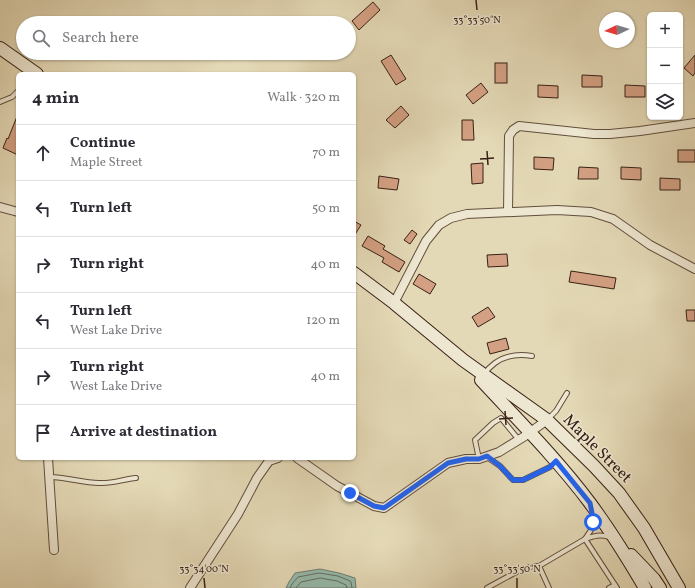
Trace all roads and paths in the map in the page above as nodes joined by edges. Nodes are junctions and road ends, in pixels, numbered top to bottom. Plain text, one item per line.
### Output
1 (0, 48) edge
2 (16, 59) edge
3 (17, 60) edge
4 (34, 72) edge
5 (16, 93) edge
6 (0, 102) edge
7 (695, 123) edge
8 (0, 207) edge
9 (16, 211) edge
10 (508, 212) junction
11 (695, 269) edge
12 (356, 274) edge
13 (394, 303) junction
14 (532, 356) dead end
15 (463, 360) junction
16 (483, 374) junction
17 (567, 393) dead end
18 (546, 420) junction
19 (530, 432) junction
20 (519, 440) junction
21 (483, 457) junction
22 (48, 460) edge
23 (272, 460) edge
24 (300, 460) edge
25 (556, 461) junction
26 (50, 477) junction
27 (136, 478) dead end
28 (590, 503) junction
29 (585, 539) junction
30 (618, 543) junction
31 (54, 550) dead end
32 (539, 566) junction
33 (616, 586) edge
34 (190, 588) edge
35 (487, 588) edge
36 (549, 588) edge
37 (609, 588) edge
38 (645, 588) edge
39 (660, 588) edge
40 (679, 588) edge

1 - 2 main road
3 - 4 main road
5 - 6 lane
7 - 10 street
8 - 9 street
10 - 11 street
10 - 13 street
12 - 13 main road, Maple Street
13 - 15 main road, Maple Street
14 - 16 lane
15 - 16 main road, Maple Street
15 - 19 main road, Maple Street
16 - 18 main road, Maple Street
17 - 18 lane
18 - 19 street
18 - 40 main road, Maple Street
19 - 20 street
19 - 25 main road, Maple Street
20 - 21 street
20 - 21 lane
21 - 24 street
21 - 25 lane
22 - 26 street
23 - 34 street
25 - 28 main road, Maple Street
26 - 27 lane
26 - 31 street
28 - 29 lane
28 - 30 main road, Maple Street
29 - 30 lane
29 - 32 lane
29 - 33 lane
30 - 38 main road, Maple Street
30 - 39 main road
32 - 35 lane
32 - 36 lane
33 - 37 lane

